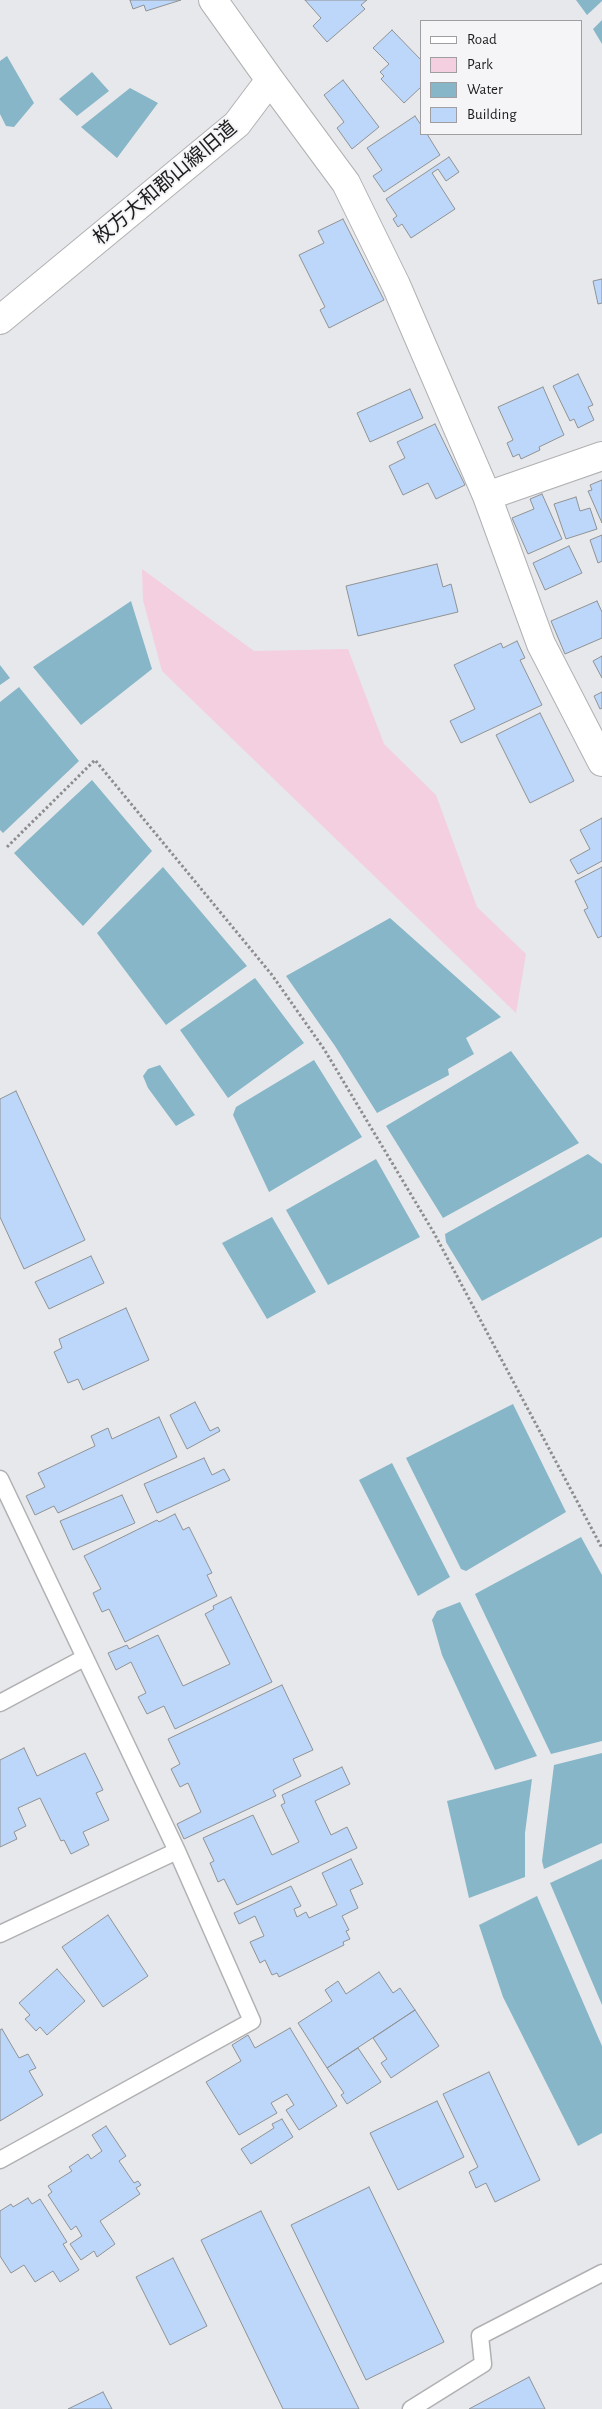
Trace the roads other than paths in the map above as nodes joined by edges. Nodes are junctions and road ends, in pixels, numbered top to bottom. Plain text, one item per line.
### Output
1 (213, 0) edge
2 (270, 80) junction
3 (0, 320) edge
4 (602, 456) edge
5 (487, 496) junction
6 (602, 762) edge
7 (0, 1479) edge
8 (84, 1658) junction
9 (0, 1703) edge
10 (177, 1851) junction
11 (0, 1934) edge
12 (0, 2160) edge
13 (602, 2273) edge
14 (411, 2409) edge

1 - 2 street
2 - 3 street, 枚方大和郡山線旧道
2 - 5 street
4 - 5 street
5 - 6 street
7 - 8 lane
8 - 9 lane
8 - 10 lane
10 - 11 lane
10 - 12 lane
13 - 14 lane

